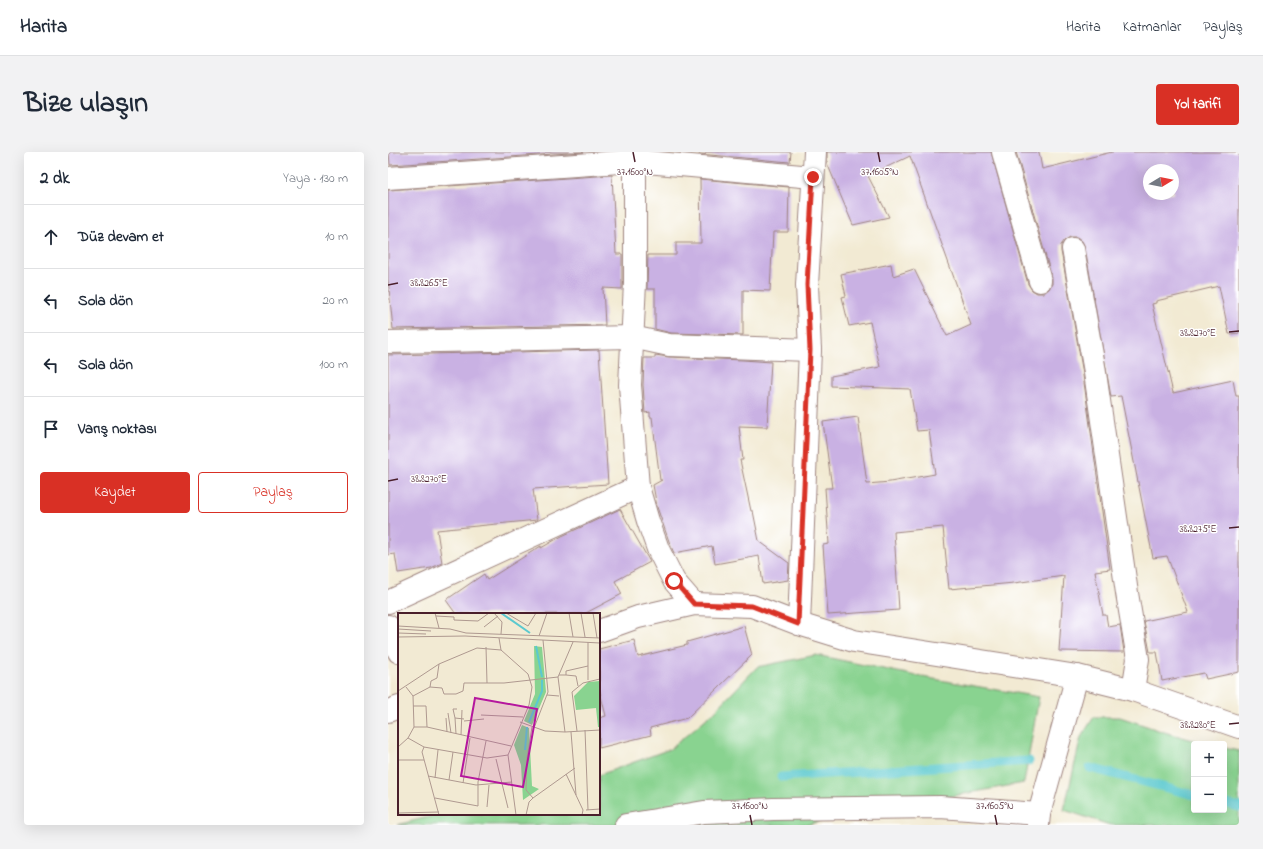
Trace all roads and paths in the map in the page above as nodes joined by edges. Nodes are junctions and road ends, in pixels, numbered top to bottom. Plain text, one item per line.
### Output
1 (815, 152) edge
2 (1003, 152) edge
3 (635, 156) edge
4 (813, 177) junction
5 (388, 178) edge
6 (1074, 249) dead end
7 (1040, 281) dead end
8 (632, 337) junction
9 (388, 342) edge
10 (810, 350) junction
11 (638, 487) junction
12 (388, 602) edge
13 (694, 604) junction
14 (798, 624) junction
15 (388, 626) edge
16 (600, 631) edge
17 (398, 650) edge
18 (1077, 676) junction
19 (1133, 690) junction
20 (398, 707) edge
21 (388, 711) edge
22 (1239, 727) edge
23 (1038, 820) edge
24 (626, 825) edge

1 - 4 street
2 - 7 street
3 - 4 street
3 - 5 street
3 - 8 street
4 - 10 street
6 - 19 street
8 - 9 street
8 - 10 street
8 - 11 street
10 - 14 street
11 - 12 street
11 - 13 street
13 - 14 street
13 - 16 street
14 - 18 street
15 - 17 street
18 - 19 street
18 - 23 street
19 - 22 street
20 - 21 street
23 - 24 street

